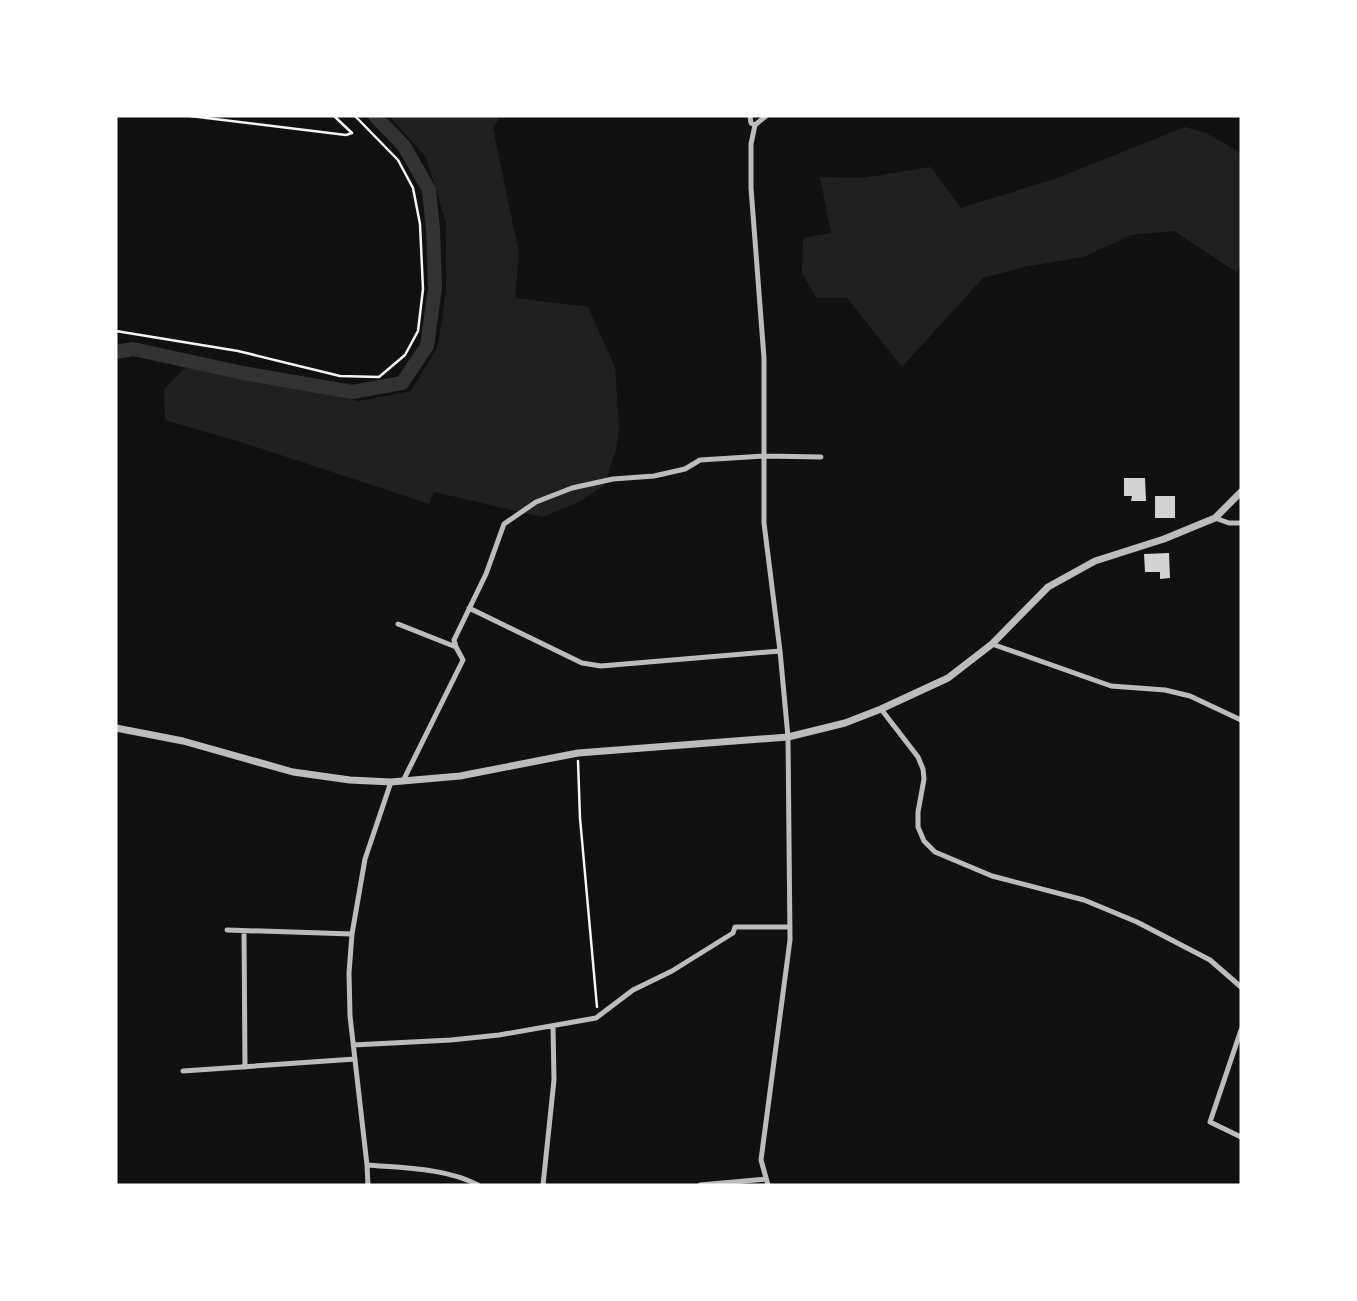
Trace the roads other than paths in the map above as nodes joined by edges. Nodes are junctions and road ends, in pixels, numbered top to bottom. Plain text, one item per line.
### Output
1 (750, 116) edge
2 (766, 116) edge
3 (755, 125) junction
4 (764, 456) junction
5 (821, 457) dead end
6 (1241, 492) edge
7 (1215, 518) junction
8 (1241, 523) edge
9 (469, 608) junction
10 (398, 624) dead end
11 (992, 644) junction
12 (456, 647) junction
13 (780, 651) junction
14 (881, 709) junction
15 (1241, 720) edge
16 (116, 728) edge
17 (788, 738) junction
18 (403, 781) junction
19 (391, 782) junction
20 (790, 927) junction
21 (227, 930) dead end
22 (244, 931) junction
23 (352, 934) junction
24 (1241, 987) edge
25 (553, 1026) junction
26 (1241, 1030) edge
27 (353, 1045) junction
28 (354, 1059) junction
29 (245, 1067) junction
30 (183, 1071) dead end
31 (1241, 1136) edge
32 (367, 1165) junction
33 (767, 1182) edge
34 (368, 1185) edge
35 (478, 1185) edge
36 (543, 1185) edge
37 (700, 1185) edge

1 - 3 street
2 - 3 street
3 - 4 street
4 - 5 street
4 - 9 street
4 - 13 street
6 - 7 street
7 - 8 street
7 - 11 street
9 - 12 street
9 - 13 street
10 - 12 street
11 - 14 street
11 - 15 street
12 - 18 street
13 - 17 street
14 - 17 street
14 - 24 street
16 - 19 street
17 - 18 street
17 - 20 street
18 - 19 street
19 - 23 street
20 - 25 street
20 - 33 street
21 - 22 street
22 - 23 street
22 - 29 street
23 - 27 street
25 - 27 street
25 - 36 street
26 - 31 street
27 - 28 street
28 - 29 street
28 - 32 street
29 - 30 street
32 - 34 street
32 - 35 street
33 - 37 street

